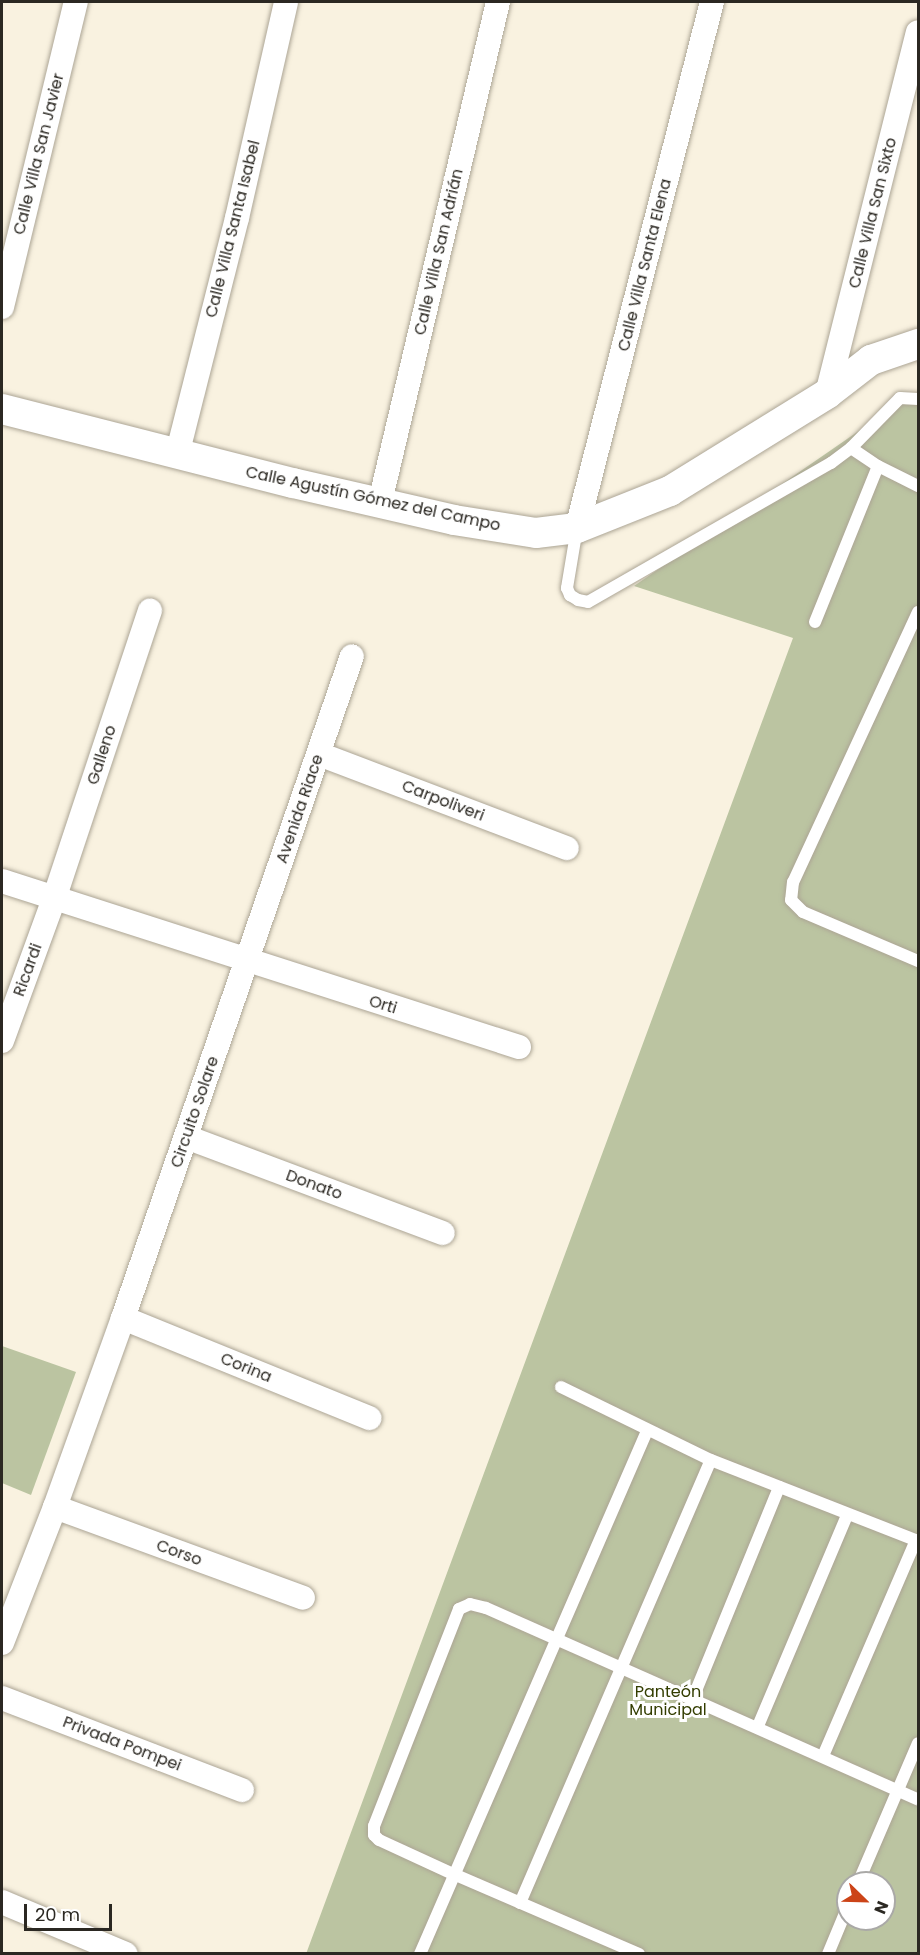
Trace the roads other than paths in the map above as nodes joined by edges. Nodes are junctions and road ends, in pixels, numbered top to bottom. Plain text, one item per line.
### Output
1 (76, 2) edge
2 (286, 2) edge
3 (498, 2) edge
4 (712, 2) edge
5 (918, 32) edge
6 (2, 307) edge
7 (918, 344) edge
8 (827, 394) junction
9 (918, 399) edge
10 (2, 410) edge
11 (851, 448) junction
12 (177, 455) junction
13 (878, 466) junction
14 (918, 486) edge
15 (380, 502) junction
16 (577, 528) junction
17 (150, 611) dead end
18 (918, 612) edge
19 (815, 622) dead end
20 (352, 656) dead end
21 (319, 754) junction
22 (567, 848) dead end
23 (2, 881) edge
24 (54, 899) junction
25 (918, 961) edge
26 (248, 962) junction
27 (2, 1041) edge
28 (519, 1047) dead end
29 (186, 1137) junction
30 (443, 1233) dead end
31 (123, 1318) junction
32 (561, 1387) dead end
33 (369, 1418) dead end
34 (647, 1431) junction
35 (711, 1460) junction
36 (779, 1488) junction
37 (55, 1507) junction
38 (847, 1515) junction
39 (917, 1541) edge
40 (303, 1599) dead end
41 (555, 1640) junction
42 (2, 1643) edge
43 (620, 1668) junction
44 (2, 1698) edge
45 (693, 1698) junction
46 (758, 1726) junction
47 (918, 1743) edge
48 (823, 1756) junction
49 (242, 1790) dead end
50 (898, 1790) junction
51 (918, 1799) edge
52 (863, 1871) edge
53 (453, 1874) junction
54 (2, 1902) edge
55 (520, 1903) junction
56 (837, 1931) edge
57 (126, 1953) edge
58 (420, 1953) edge
59 (639, 1953) edge
60 (828, 1953) edge

1 - 6 street, Calle Villa San Javier
2 - 12 street, Calle Villa Santa Isabel
3 - 15 street, Calle Villa San Adrián
4 - 16 street, Calle Villa Santa Elena
5 - 8 street, Calle Villa San Sixto
7 - 8 street, Calle Agustín Gómez del Campo
8 - 16 street, Calle Agustín Gómez del Campo
9 - 11 lane
10 - 12 street, Calle Agustín Gómez del Campo
11 - 13 lane
11 - 16 lane
12 - 15 street, Calle Agustín Gómez del Campo
13 - 14 lane
13 - 19 lane
15 - 16 street, Calle Agustín Gómez del Campo
17 - 24 street, Galleno
18 - 25 lane
20 - 21 street, Avenida Riace
21 - 22 street, Carpoliveri
21 - 26 street, Avenida Riace
23 - 24 street
24 - 26 street
24 - 27 street, Ricardi
26 - 28 street, Orti
26 - 29 street, Circuito Solare
29 - 30 street, Donato
29 - 31 street, Circuito Solare
31 - 33 street, Corina
31 - 37 street, Circuito Solare
32 - 34 lane
34 - 35 lane
34 - 41 lane
35 - 36 lane
35 - 43 lane
36 - 38 lane
36 - 45 lane
37 - 40 street, Corso
37 - 42 street, Circuito Solare
38 - 39 lane
38 - 46 lane
39 - 48 lane
41 - 43 lane
41 - 53 lane
41 - 53 lane
43 - 45 lane
43 - 55 lane
44 - 49 street, Privada Pompei
45 - 46 lane
46 - 48 lane
47 - 50 lane
48 - 50 lane
50 - 51 lane
50 - 52 lane
53 - 55 lane
53 - 58 lane
54 - 57 street
55 - 59 lane
56 - 60 lane

